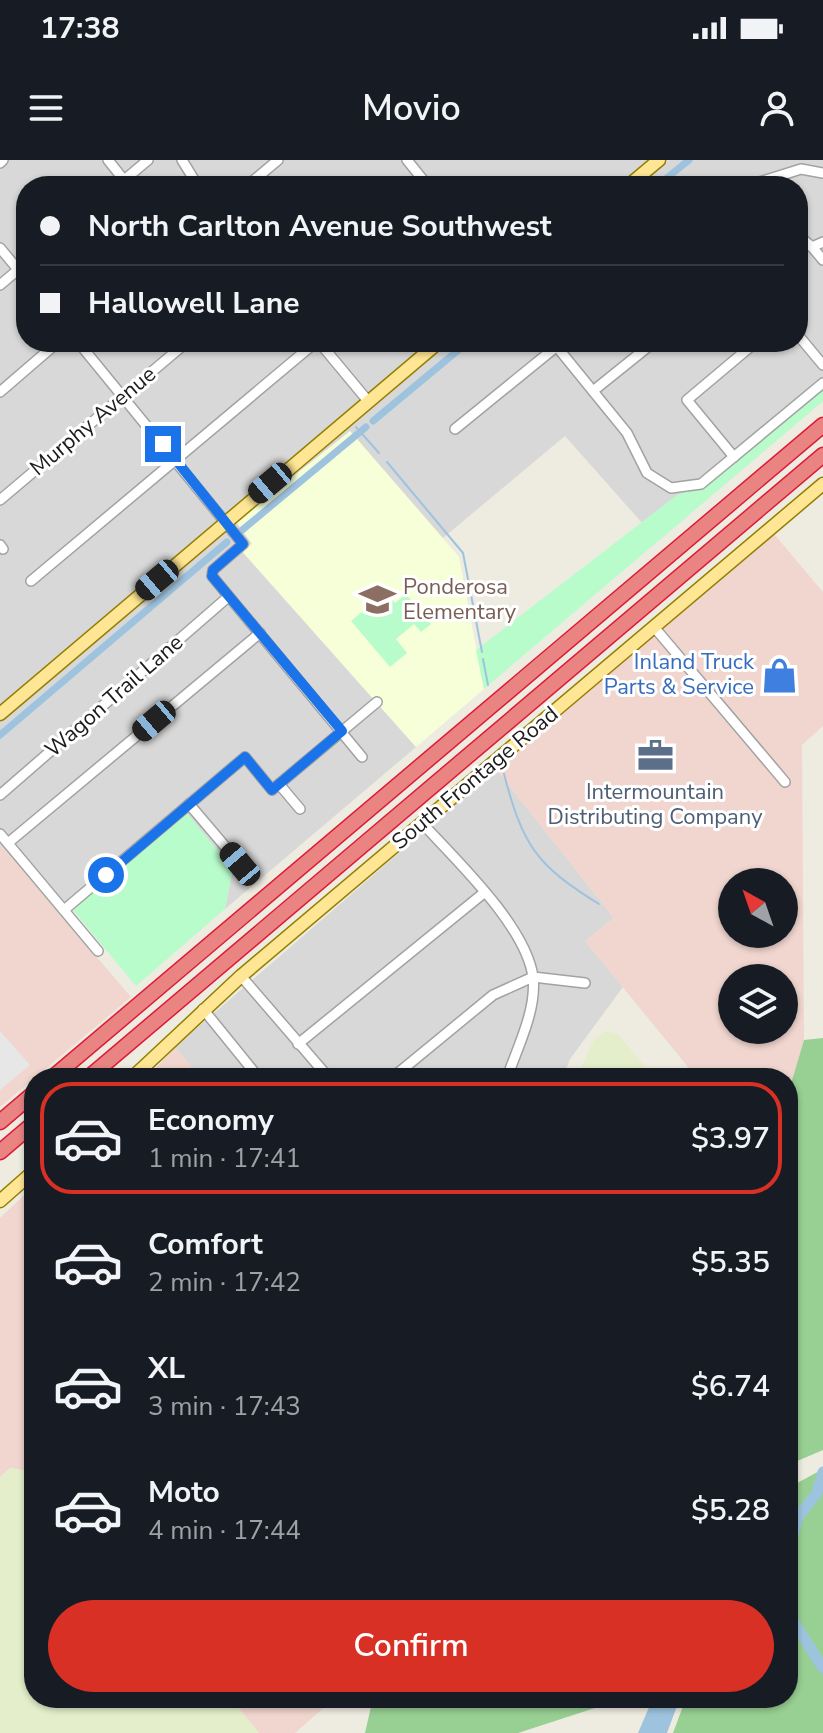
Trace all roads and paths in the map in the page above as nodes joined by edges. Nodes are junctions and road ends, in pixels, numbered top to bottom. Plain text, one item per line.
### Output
1 (148, 160) edge
2 (278, 160) edge
3 (407, 160) edge
4 (659, 160) edge
5 (802, 164) edge
6 (823, 173) edge
7 (129, 176) edge
8 (259, 176) edge
9 (420, 176) edge
10 (640, 176) edge
11 (765, 176) edge
12 (823, 242) edge
13 (808, 244) edge
14 (812, 247) junction
15 (0, 248) edge
16 (823, 260) edge
17 (16, 261) edge
18 (16, 271) edge
19 (0, 285) edge
20 (808, 347) edge
21 (46, 352) edge
22 (86, 352) edge
23 (175, 352) edge
24 (306, 352) edge
25 (326, 352) edge
26 (427, 352) edge
27 (547, 352) edge
28 (563, 352) edge
29 (642, 352) edge
30 (744, 352) edge
31 (823, 365) edge
32 (823, 383) edge
33 (593, 391) junction
34 (0, 392) edge
35 (123, 395) junction
36 (368, 401) junction
37 (823, 425) edge
38 (455, 429) dead end
39 (823, 455) edge
40 (734, 457) junction
41 (176, 460) junction
42 (823, 484) edge
43 (0, 500) edge
44 (225, 522) junction
45 (31, 581) dead end
46 (228, 597) junction
47 (654, 627) junction
48 (260, 633) junction
49 (377, 702) dead end
50 (0, 714) edge
51 (342, 731) junction
52 (362, 757) dead end
53 (785, 782) dead end
54 (279, 784) junction
55 (0, 795) edge
56 (189, 804) junction
57 (300, 809) dead end
58 (422, 823) junction
59 (0, 834) edge
60 (8, 843) junction
61 (240, 864) dead end
62 (485, 892) junction
63 (64, 910) junction
64 (98, 951) dead end
65 (241, 976) junction
66 (533, 977) junction
67 (585, 983) dead end
68 (203, 1009) junction
69 (298, 1044) junction
70 (64, 1068) edge
71 (100, 1068) edge
72 (142, 1068) edge
73 (251, 1068) edge
74 (320, 1068) edge
75 (404, 1068) edge
76 (510, 1068) edge
77 (24, 1102) edge
78 (0, 1122) edge
79 (24, 1132) edge
80 (0, 1152) edge
81 (24, 1180) edge
82 (0, 1201) edge

1 - 7 street
2 - 8 street
3 - 9 street
4 - 10 main road
5 - 6 street
5 - 11 street
12 - 14 street
13 - 14 street
14 - 16 street
15 - 17 street
18 - 19 street
20 - 31 street
21 - 34 street
22 - 35 street
23 - 35 street, Murphy Avenue
24 - 41 street
25 - 36 street
26 - 36 main road
27 - 38 street
28 - 33 street
29 - 33 street
30 - 40 street
32 - 40 street
33 - 40 street
35 - 41 street
35 - 43 street, Murphy Avenue
36 - 44 main road
37 - 70 highway
39 - 71 highway
41 - 44 street
41 - 45 street
42 - 47 main road, South Frontage Road
44 - 46 street
44 - 50 main road
46 - 48 street
46 - 55 street, Wagon Trail Lane
47 - 53 street
47 - 58 main road, South Frontage Road
48 - 51 street
48 - 60 street
49 - 51 street
51 - 52 street
51 - 54 street
54 - 56 street
54 - 57 street
56 - 61 street
56 - 63 street
58 - 62 street
58 - 65 main road, South Frontage Road
59 - 60 street
60 - 63 street
62 - 66 street
62 - 69 street
63 - 64 street
65 - 68 main road, South Frontage Road
65 - 69 street
66 - 67 street
66 - 75 street
66 - 76 street
68 - 72 main road, South Frontage Road
68 - 73 street
69 - 74 street
77 - 78 highway
79 - 80 highway
81 - 82 main road

